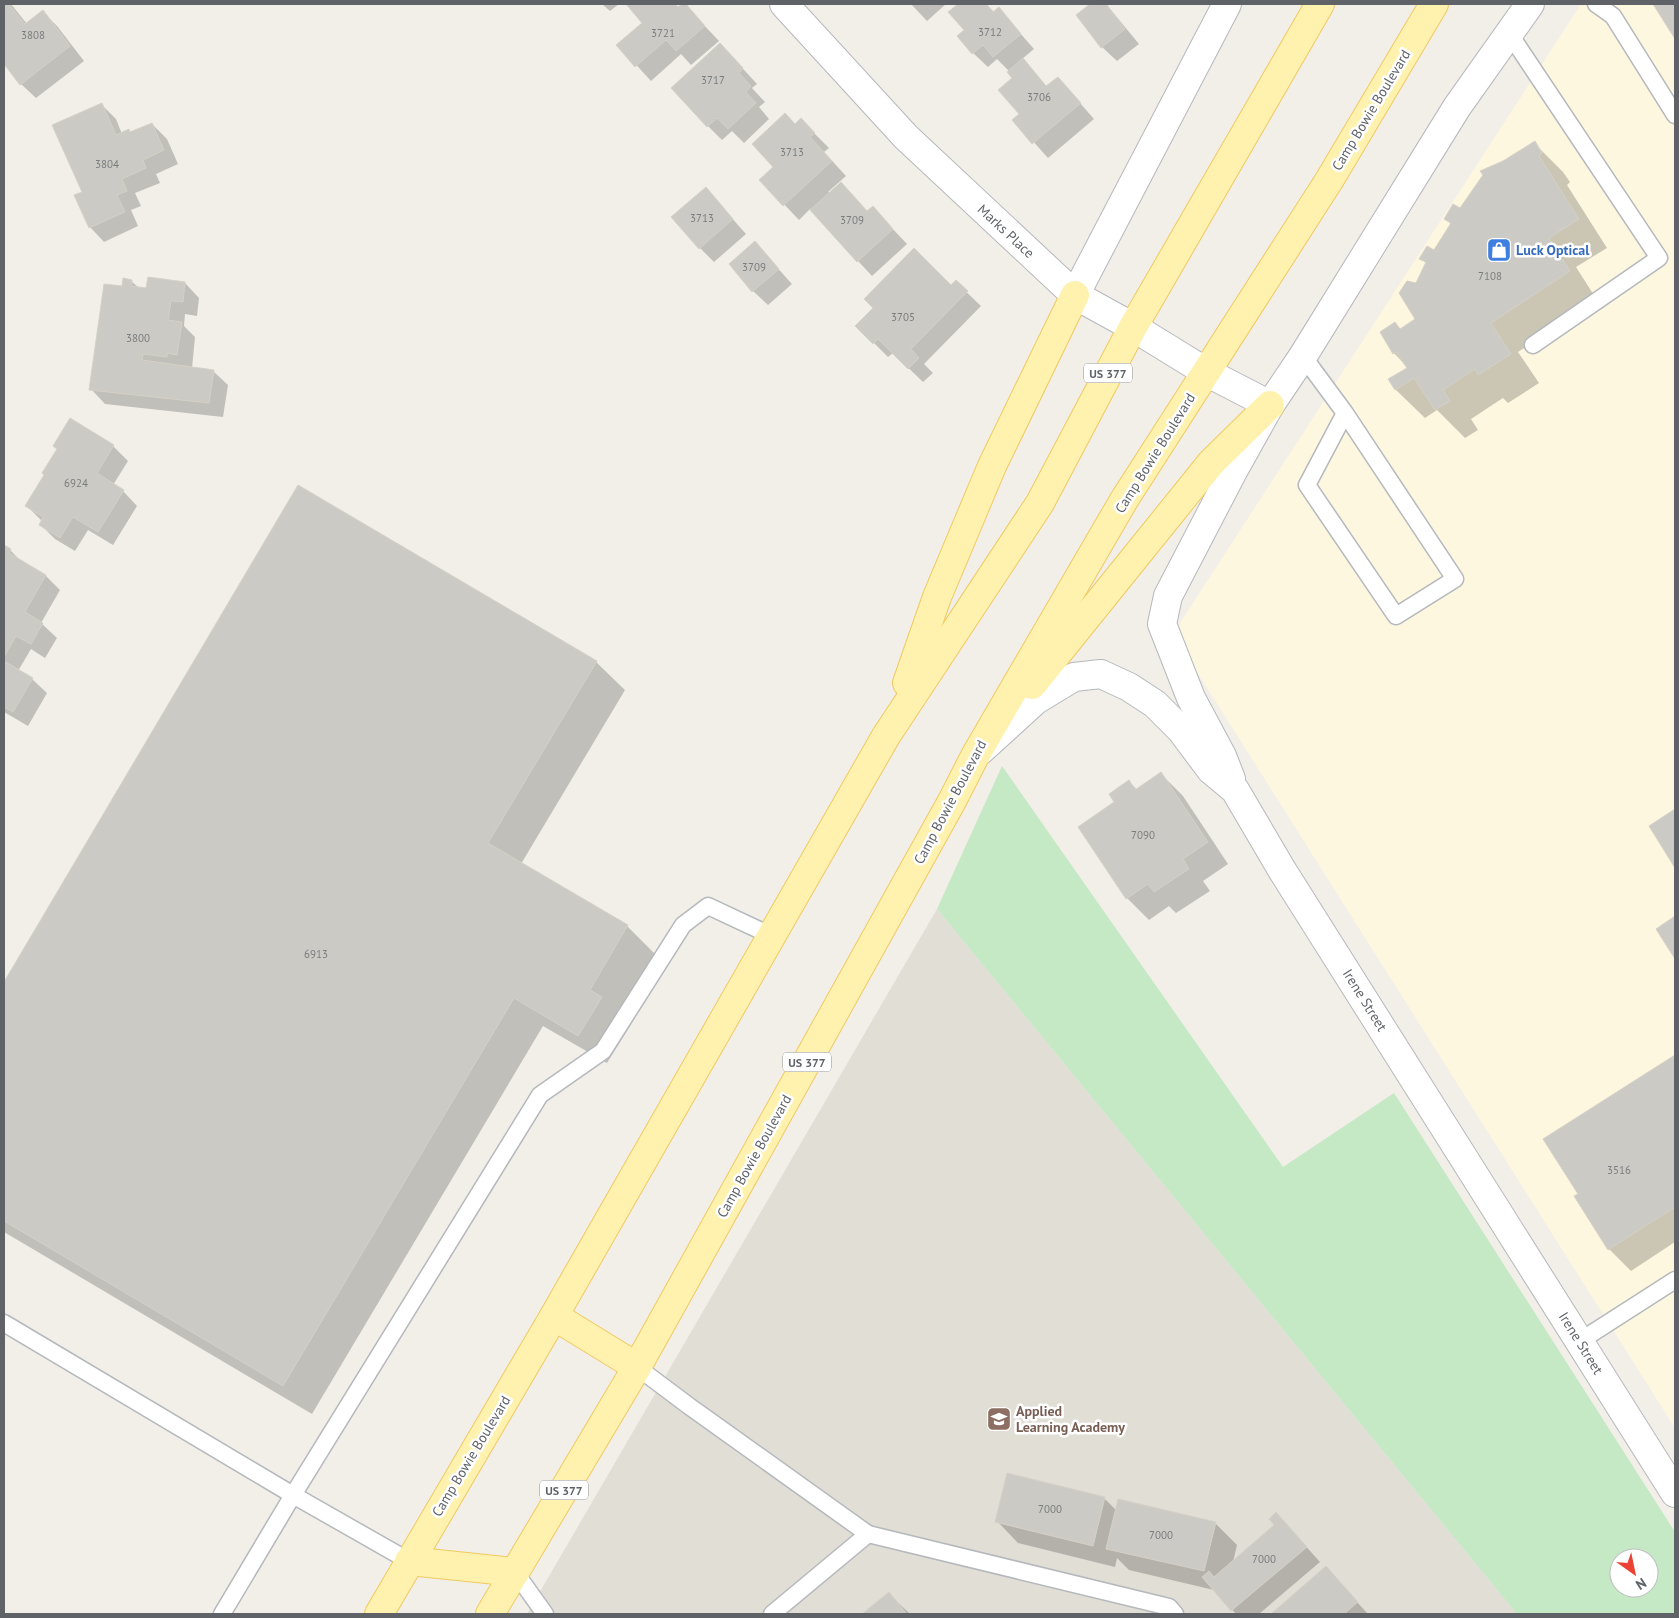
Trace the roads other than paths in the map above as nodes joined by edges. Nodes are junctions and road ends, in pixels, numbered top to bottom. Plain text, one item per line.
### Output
1 (784, 4) edge
2 (1226, 4) edge
3 (1320, 4) edge
4 (1434, 4) edge
5 (1530, 4) edge
6 (1596, 4) edge
7 (1617, 10) edge
8 (1509, 33) junction
9 (1675, 115) edge
10 (1075, 295) junction
11 (1132, 327) junction
12 (1533, 345) dead end
13 (1303, 356) junction
14 (1206, 372) junction
15 (1270, 405) junction
16 (1345, 413) junction
17 (886, 736) junction
18 (975, 756) junction
19 (1235, 790) junction
20 (772, 936) junction
21 (1675, 1280) edge
22 (554, 1316) junction
23 (4, 1323) edge
24 (1580, 1341) junction
25 (637, 1366) junction
26 (1675, 1493) edge
27 (293, 1495) junction
28 (868, 1534) junction
29 (409, 1561) junction
30 (515, 1572) junction
31 (222, 1614) edge
32 (379, 1614) edge
33 (490, 1614) edge
34 (545, 1614) edge
35 (772, 1614) edge
36 (1175, 1614) edge

1 - 10 street, Marks Place
2 - 10 street
3 - 11 main road, Camp Bowie Boulevard / US 377
4 - 14 main road, Camp Bowie Boulevard / US 377
5 - 8 street
6 - 7 lane
7 - 9 lane
8 - 12 lane
8 - 13 street
10 - 11 street, Marks Place
10 - 17 main road
11 - 14 street, Marks Place
11 - 17 main road, Camp Bowie Boulevard / US 377
13 - 15 street
13 - 16 lane
14 - 15 street, Marks Place
14 - 18 main road, Camp Bowie Boulevard / US 377
15 - 18 main road
15 - 19 street
16 - 16 lane
17 - 20 main road, Camp Bowie Boulevard / US 377
18 - 19 street, Irene Street
18 - 25 main road, Camp Bowie Boulevard / US 377
19 - 24 street, Irene Street
20 - 22 main road, Camp Bowie Boulevard / US 377
20 - 27 lane
21 - 24 lane
22 - 25 main road
22 - 29 main road, Camp Bowie Boulevard / US 377
23 - 27 lane
24 - 26 street, Irene Street
25 - 28 lane
25 - 30 main road, Camp Bowie Boulevard / US 377
27 - 29 lane
27 - 31 lane
28 - 35 lane
28 - 36 lane
29 - 30 main road
29 - 32 main road, Camp Bowie Boulevard / US 377
30 - 33 main road, Camp Bowie Boulevard / US 377
30 - 34 lane

